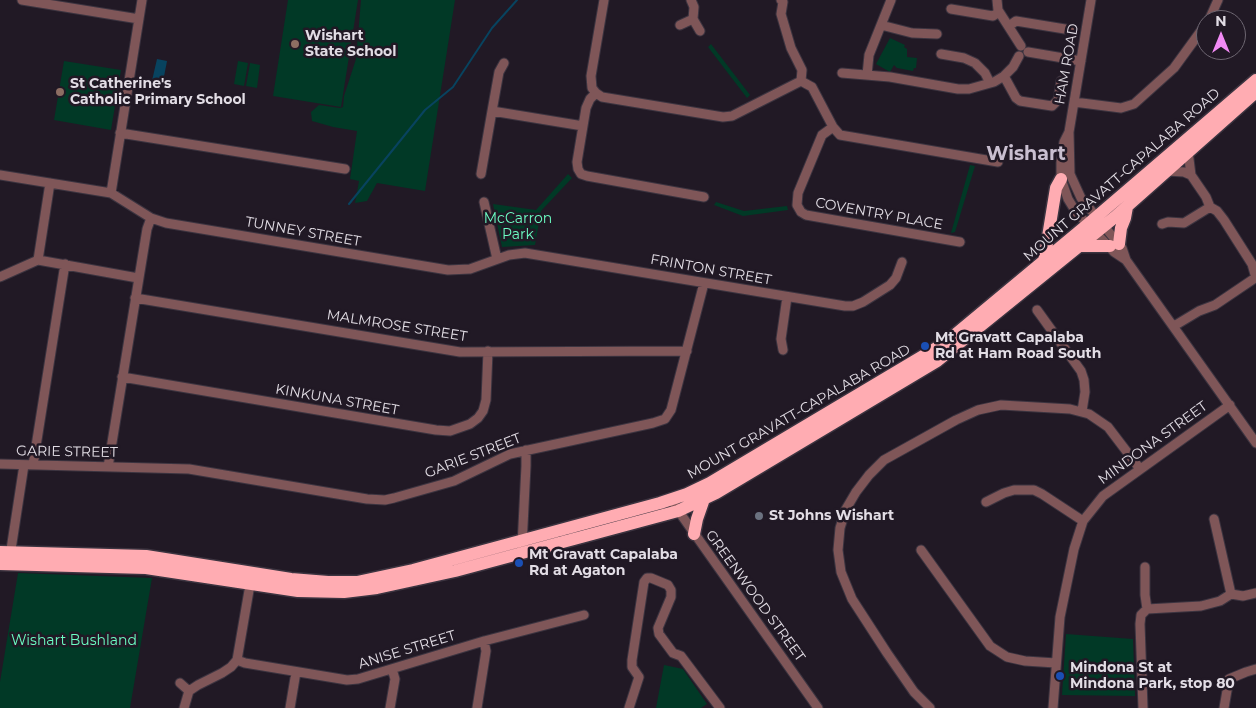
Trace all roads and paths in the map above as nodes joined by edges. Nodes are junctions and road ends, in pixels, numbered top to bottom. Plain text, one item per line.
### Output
1 (22, 0) edge
2 (142, 0) edge
3 (604, 0) edge
4 (691, 0) edge
5 (891, 0) edge
6 (997, 0) edge
7 (1091, 0) edge
8 (785, 1) edge
9 (951, 10) dead end
10 (999, 12) junction
11 (693, 19) junction
12 (139, 20) junction
13 (680, 25) dead end
14 (881, 25) junction
15 (1009, 26) junction
16 (1071, 30) dead end
17 (700, 31) dead end
18 (937, 34) dead end
19 (1196, 38) edge
20 (941, 54) dead end
21 (1019, 56) dead end
22 (1081, 61) junction
23 (504, 63) dead end
24 (842, 73) dead end
25 (866, 75) junction
26 (1004, 76) junction
27 (1256, 80) edge
28 (802, 81) junction
29 (1061, 81) dead end
30 (990, 84) junction
31 (1256, 92) edge
32 (596, 93) junction
33 (1074, 102) junction
34 (492, 111) junction
35 (583, 126) junction
36 (833, 127) junction
37 (1069, 132) junction
38 (120, 133) junction
39 (1188, 151) junction
40 (998, 162) dead end
41 (345, 169) dead end
42 (1167, 171) junction
43 (481, 174) dead end
44 (0, 175) edge
45 (1191, 175) junction
46 (1061, 179) junction
47 (50, 183) junction
48 (111, 193) junction
49 (704, 197) dead end
50 (484, 202) dead end
51 (1127, 206) junction
52 (1210, 207) junction
53 (151, 218) junction
54 (1096, 224) junction
55 (1162, 224) dead end
56 (960, 242) dead end
57 (1114, 245) junction
58 (1080, 246) junction
59 (497, 259) junction
60 (38, 260) junction
61 (1044, 261) junction
62 (902, 262) dead end
63 (65, 264) junction
64 (0, 277) edge
65 (138, 278) junction
66 (1256, 278) edge
67 (704, 283) junction
68 (787, 297) junction
69 (135, 298) junction
70 (1037, 310) dead end
71 (1174, 326) junction
72 (783, 350) dead end
73 (687, 351) junction
74 (488, 352) junction
75 (122, 377) junction
76 (1230, 405) junction
77 (1082, 411) junction
78 (1256, 443) edge
79 (526, 450) junction
80 (0, 464) edge
81 (28, 465) junction
82 (108, 467) junction
83 (1140, 469) junction
84 (704, 499) junction
85 (986, 502) dead end
86 (675, 505) junction
87 (1214, 519) dead end
88 (1083, 521) junction
89 (694, 534) junction
90 (522, 540) junction
91 (921, 550) dead end
92 (521, 554) junction
93 (5, 558) edge
94 (1145, 567) dead end
95 (251, 578) junction
96 (1256, 593) edge
97 (1231, 594) junction
98 (1147, 609) junction
99 (584, 615) dead end
100 (484, 641) junction
101 (237, 660) junction
102 (1056, 663) junction
103 (392, 669) junction
104 (1256, 669) edge
105 (296, 672) junction
106 (180, 683) dead end
107 (190, 691) junction
108 (184, 708) edge
109 (290, 708) edge
110 (390, 708) edge
111 (477, 708) edge
112 (629, 708) edge
113 (720, 708) edge
114 (818, 708) edge
115 (930, 708) edge
116 (1053, 708) edge
117 (1142, 708) edge
118 (1224, 708) edge

1 - 12 street
2 - 12 street
3 - 32 street
4 - 11 street
5 - 14 street
6 - 10 street
7 - 22 street, HAM ROAD
8 - 28 street
9 - 10 street
10 - 15 street
11 - 13 street
11 - 17 street
12 - 38 street
14 - 18 street
14 - 25 street
15 - 16 street
15 - 22 street
19 - 33 street
20 - 30 street
21 - 26 street
22 - 33 street, HAM ROAD
23 - 34 street
24 - 25 street
25 - 30 street
26 - 29 street
26 - 30 street
27 - 54 highway, MOUNT GRAVATT-CAPALABA ROAD
28 - 32 street
28 - 36 street
31 - 39 highway, MOUNT GRAVATT-CAPALABA ROAD
32 - 35 street
33 - 37 street, HAM ROAD
34 - 35 street
34 - 43 street
35 - 49 street
36 - 40 street
36 - 56 street, COVENTRY PLACE
37 - 46 street, HAM ROAD
37 - 54 street, HAM ROAD
38 - 41 street
38 - 48 street
39 - 42 highway, MOUNT GRAVATT-CAPALABA ROAD
39 - 45 street
42 - 45 street
42 - 51 highway, MOUNT GRAVATT-CAPALABA ROAD
44 - 47 street
45 - 52 street
46 - 54 street, HAM ROAD
46 - 61 highway
47 - 48 street
47 - 60 street
48 - 53 street, TUNNEY STREET
50 - 59 street
51 - 54 highway, MOUNT GRAVATT-CAPALABA ROAD
51 - 57 highway
52 - 55 street
52 - 66 street
53 - 59 street, TUNNEY STREET
53 - 65 street
54 - 57 street
54 - 58 highway, MOUNT GRAVATT-CAPALABA ROAD
54 - 61 highway, MOUNT GRAVATT-CAPALABA ROAD
57 - 58 highway
57 - 71 street
58 - 84 highway, MOUNT GRAVATT-CAPALABA ROAD
59 - 67 street, FRINTON STREET
60 - 63 street
60 - 64 street
61 - 86 highway, MOUNT GRAVATT-CAPALABA ROAD
62 - 68 street, FRINTON STREET
63 - 65 street
63 - 81 street
65 - 69 street
66 - 71 street
67 - 68 street, FRINTON STREET
67 - 73 street, GARIE STREET
68 - 72 street
69 - 74 street, MALMROSE STREET
69 - 75 street
70 - 77 street
71 - 76 street
73 - 74 street, MALMROSE STREET
73 - 79 street, GARIE STREET
74 - 75 street, KINKUNA STREET
75 - 82 street
76 - 78 street
76 - 83 street, MINDONA STREET
77 - 83 street
77 - 115 street
79 - 82 street, GARIE STREET
79 - 90 street
80 - 81 street, GARIE STREET
81 - 82 street, GARIE STREET
81 - 93 street
83 - 88 street, MINDONA STREET
84 - 86 highway, MOUNT GRAVATT-CAPALABA ROAD
84 - 89 highway
85 - 88 street
86 - 89 street, GREENWOOD STREET
86 - 90 highway, MOUNT GRAVATT-CAPALABA ROAD
86 - 92 highway, MOUNT GRAVATT-CAPALABA ROAD
87 - 97 street
88 - 102 street, MINDONA STREET
89 - 114 street, GREENWOOD STREET
90 - 92 street
90 - 95 highway, MOUNT GRAVATT-CAPALABA ROAD
91 - 102 street
92 - 95 highway, MOUNT GRAVATT-CAPALABA ROAD
93 - 95 highway, MOUNT GRAVATT-CAPALABA ROAD
94 - 98 street
95 - 101 street
96 - 97 street
97 - 98 street
98 - 117 street
99 - 100 street, ANISE STREET
100 - 103 street, ANISE STREET
100 - 111 street
101 - 105 street, ANISE STREET
101 - 107 street
102 - 116 street, MINDONA STREET
103 - 105 street, ANISE STREET
103 - 110 street
104 - 118 street
105 - 109 street
106 - 107 street
107 - 108 street
112 - 113 street

